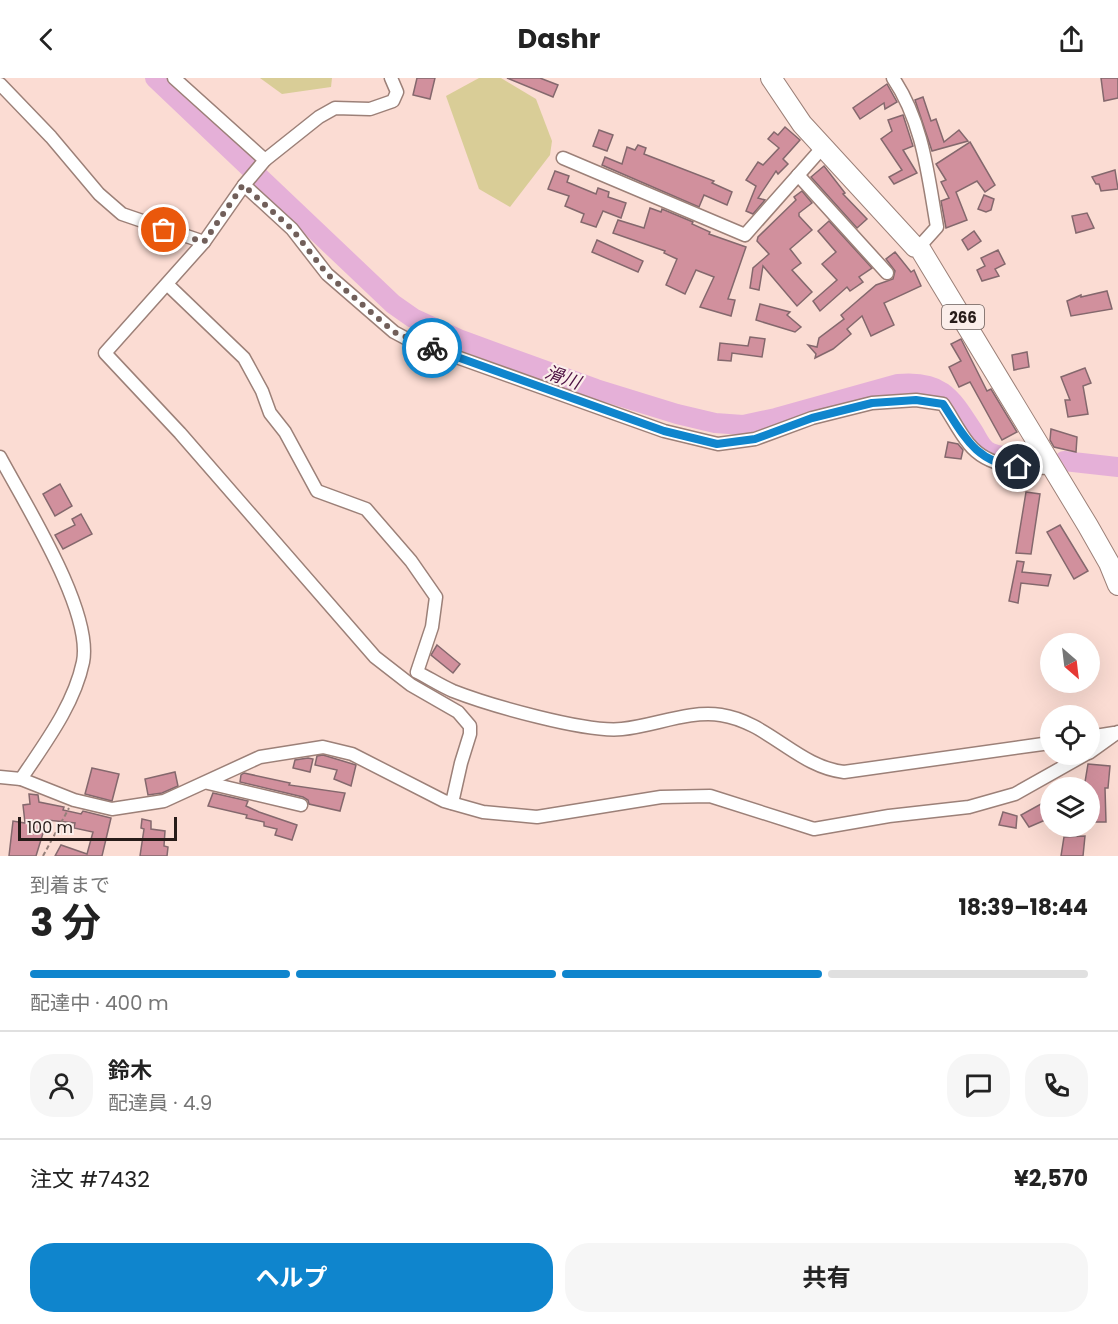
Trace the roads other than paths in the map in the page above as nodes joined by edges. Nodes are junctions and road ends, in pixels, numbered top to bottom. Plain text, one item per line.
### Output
1 (174, 78) edge
2 (391, 78) edge
3 (771, 78) edge
4 (893, 78) edge
5 (0, 84) edge
6 (823, 147) junction
7 (563, 158) dead end
8 (264, 161) junction
9 (798, 175) junction
10 (244, 184) junction
11 (204, 242) junction
12 (919, 247) junction
13 (887, 273) dead end
14 (168, 285) junction
15 (0, 457) edge
16 (1053, 467) junction
17 (1118, 585) edge
18 (1118, 732) edge
19 (1100, 735) edge
20 (1040, 744) edge
21 (1100, 745) edge
22 (1067, 765) edge
23 (0, 777) edge
24 (21, 779) junction
25 (208, 783) junction
26 (452, 803) junction
27 (300, 805) dead end

1 - 8 street
2 - 8 street
3 - 6 highway, 266
4 - 12 street
5 - 11 street
6 - 9 street
6 - 12 highway, 266
7 - 9 street
8 - 10 street
9 - 13 street
10 - 11 street
10 - 16 street
11 - 14 street
12 - 16 highway, 266
14 - 20 street
14 - 26 street
15 - 24 street
16 - 17 highway, 266
18 - 19 street
18 - 21 street
22 - 26 street
23 - 24 street
24 - 25 street
25 - 26 street
25 - 27 street

